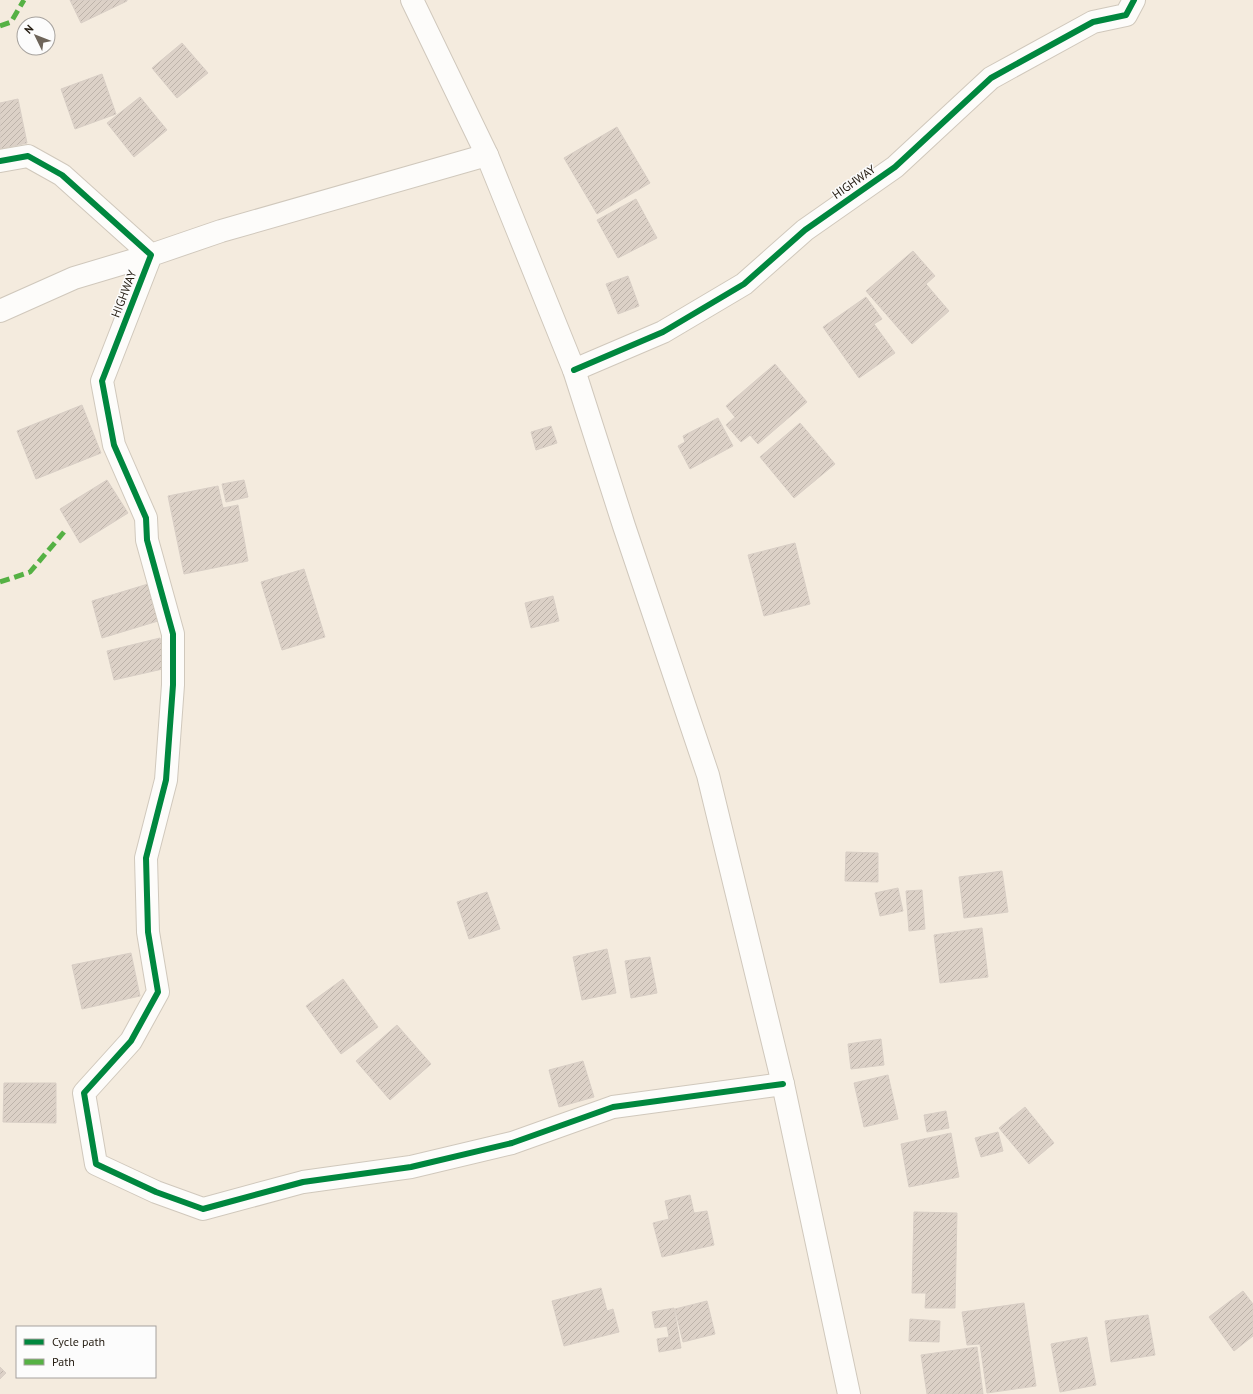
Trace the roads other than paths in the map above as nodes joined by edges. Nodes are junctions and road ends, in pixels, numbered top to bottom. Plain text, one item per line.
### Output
1 (412, 0) edge
2 (1151, 0) edge
3 (1130, 7) edge
4 (487, 155) junction
5 (0, 161) edge
6 (151, 255) junction
7 (0, 311) edge
8 (574, 370) junction
9 (782, 1084) junction
10 (850, 1394) edge

1 - 4 street
2 - 3 street, HIGHWAY
3 - 8 street, HIGHWAY
4 - 6 street
4 - 8 street
5 - 6 street
6 - 7 street
6 - 9 street, HIGHWAY
8 - 9 street
9 - 10 street

